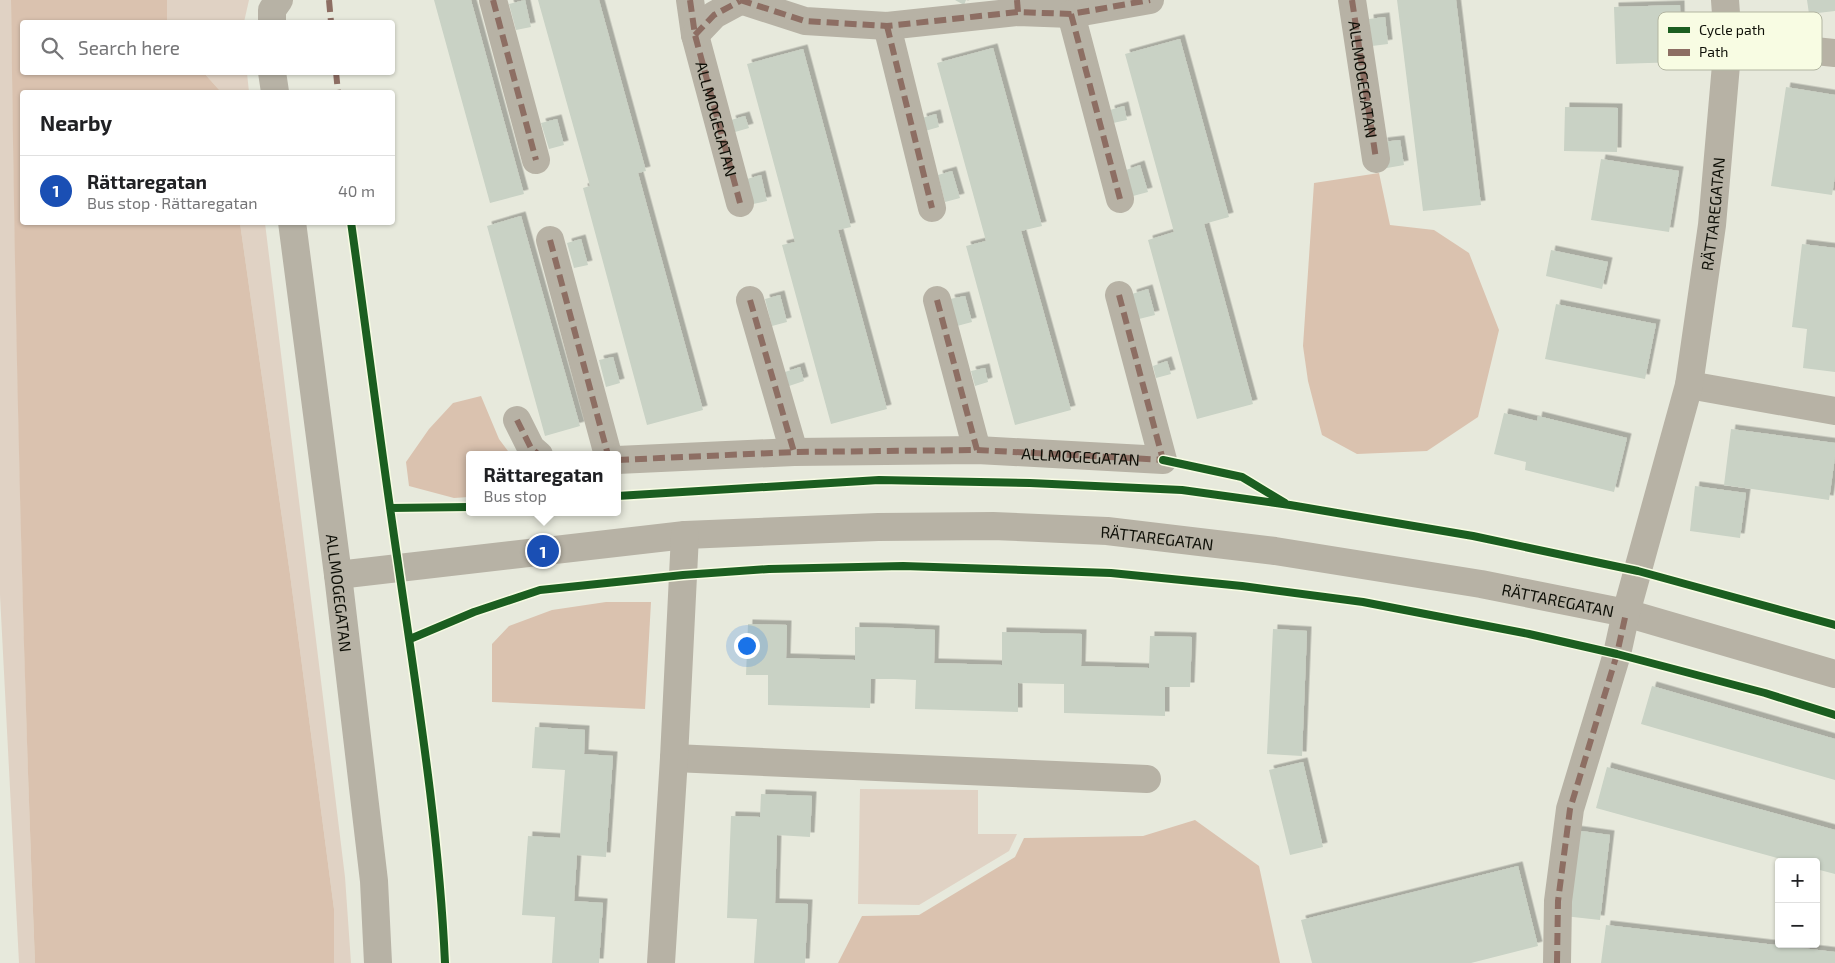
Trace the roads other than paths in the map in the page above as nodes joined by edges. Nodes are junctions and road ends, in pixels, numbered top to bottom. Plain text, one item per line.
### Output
1 (279, 0) edge
2 (493, 0) edge
3 (690, 0) edge
4 (740, 0) edge
5 (1150, 0) edge
6 (1352, 0) edge
7 (1017, 6) edge
8 (1071, 14) junction
9 (272, 20) edge
10 (887, 26) junction
11 (695, 35) junction
12 (1822, 52) edge
13 (1835, 53) edge
14 (1726, 70) edge
15 (272, 75) edge
16 (275, 90) edge
17 (1376, 159) dead end
18 (536, 160) dead end
19 (1120, 199) dead end
20 (740, 203) dead end
21 (932, 208) dead end
22 (292, 225) edge
23 (550, 240) dead end
24 (1119, 295) dead end
25 (750, 300) dead end
26 (937, 300) dead end
27 (1689, 385) junction
28 (1835, 411) edge
29 (517, 420) dead end
30 (977, 450) junction
31 (534, 451) edge
32 (607, 451) edge
33 (794, 452) junction
34 (621, 460) edge
35 (685, 535) junction
36 (338, 575) junction
37 (1626, 613) junction
38 (1835, 674) edge
39 (674, 758) junction
40 (1147, 779) dead end
41 (378, 963) edge
42 (661, 963) edge
43 (1557, 963) edge

1 - 9 street
2 - 18 street
3 - 11 street, ALLMOGEGATAN
4 - 10 street
4 - 11 street
5 - 8 street
6 - 17 street, ALLMOGEGATAN
7 - 8 street
7 - 10 street
8 - 19 street
10 - 21 street
11 - 20 street, ALLMOGEGATAN
12 - 13 street
14 - 27 street, RÄTTAREGATAN
15 - 16 street
22 - 36 street, ALLMOGEGATAN
23 - 32 street
24 - 30 street, ALLMOGEGATAN
25 - 33 street
26 - 30 street
27 - 28 street
27 - 37 street, RÄTTAREGATAN
29 - 31 street
30 - 33 street, ALLMOGEGATAN
33 - 34 street, ALLMOGEGATAN
35 - 36 street, RÄTTAREGATAN
35 - 37 street, RÄTTAREGATAN
35 - 39 street
36 - 41 street, ALLMOGEGATAN
37 - 38 street, RÄTTAREGATAN
37 - 43 street, RÄTTAREGATAN
39 - 40 street
39 - 42 street

